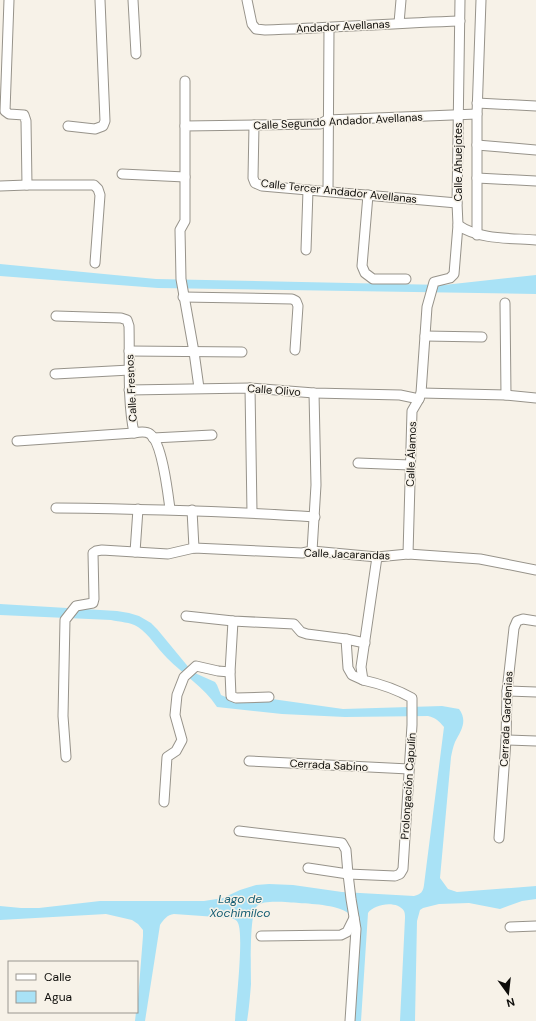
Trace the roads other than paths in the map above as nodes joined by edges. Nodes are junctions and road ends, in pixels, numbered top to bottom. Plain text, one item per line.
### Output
1 (9, 0) edge
2 (100, 0) edge
3 (133, 0) edge
4 (247, 0) edge
5 (401, 0) edge
6 (460, 0) edge
7 (481, 0) edge
8 (460, 21) junction
9 (399, 23) junction
10 (329, 28) junction
11 (136, 54) dead end
12 (185, 81) dead end
13 (477, 103) junction
14 (536, 106) edge
15 (476, 114) junction
16 (458, 115) junction
17 (327, 120) junction
18 (254, 125) junction
19 (68, 126) dead end
20 (185, 126) junction
21 (477, 145) junction
22 (536, 150) edge
23 (122, 174) dead end
24 (185, 177) junction
25 (477, 178) junction
26 (536, 181) edge
27 (27, 185) junction
28 (0, 186) edge
29 (308, 190) junction
30 (328, 191) junction
31 (368, 195) junction
32 (457, 203) junction
33 (458, 225) junction
34 (477, 235) junction
35 (536, 240) edge
36 (306, 250) dead end
37 (95, 263) dead end
38 (406, 279) dead end
39 (183, 295) junction
40 (505, 303) dead end
41 (427, 307) joint
42 (56, 316) dead end
43 (425, 336) junction
44 (482, 337) dead end
45 (295, 350) dead end
46 (129, 351) junction
47 (194, 352) junction
48 (242, 352) dead end
49 (130, 370) junction
50 (54, 374) dead end
51 (199, 388) junction
52 (250, 388) junction
53 (130, 390) junction
54 (314, 393) junction
55 (506, 395) junction
56 (420, 396) junction
57 (536, 398) edge
58 (134, 433) junction
59 (212, 435) dead end
60 (153, 438) junction
61 (17, 441) dead end
62 (358, 464) dead end
63 (410, 465) junction
64 (56, 508) dead end
65 (138, 509) junction
66 (170, 509) junction
67 (192, 510) junction
68 (252, 512) junction
69 (315, 517) junction
70 (194, 548) junction
71 (312, 550) junction
72 (135, 552) junction
73 (408, 554) junction
74 (377, 557) junction
75 (536, 570) edge
76 (186, 616) dead end
77 (233, 621) junction
78 (536, 621) edge
79 (346, 639) junction
80 (365, 643) junction
81 (230, 672) junction
82 (363, 680) junction
83 (507, 691) junction
84 (536, 692) edge
85 (269, 697) dead end
86 (506, 740) junction
87 (536, 741) edge
88 (66, 757) dead end
89 (249, 761) dead end
90 (409, 769) junction
91 (164, 802) dead end
92 (239, 832) dead end
93 (499, 838) dead end
94 (308, 868) dead end
95 (348, 874) junction
96 (354, 917) junction
97 (510, 926) dead end
98 (536, 926) edge
99 (260, 936) dead end
100 (350, 1021) edge

1 - 27 street
2 - 19 street
3 - 11 street
4 - 10 street, Andador Avellanas
5 - 9 street
6 - 8 street, Calle Ahuejotes
7 - 13 street, Calle Ahuejotes
8 - 9 street, Andador Avellanas
8 - 16 street, Calle Ahuejotes
9 - 10 street, Andador Avellanas
10 - 17 street
12 - 20 street
13 - 14 street
13 - 15 street, Calle Ahuejotes
15 - 16 street, Calle Segundo Andador Avellanas
15 - 21 street, Calle Ahuejotes
16 - 17 street, Calle Segundo Andador Avellanas
16 - 32 street, Calle Ahuejotes
17 - 18 street, Calle Segundo Andador Avellanas
17 - 30 street
18 - 20 street, Calle Segundo Andador Avellanas
18 - 29 street, Calle Tercer Andador Avellanas
20 - 24 street
21 - 22 street
21 - 25 street, Calle Ahuejotes
23 - 24 street
24 - 39 street
25 - 26 street
25 - 34 street, Calle Ahuejotes
27 - 28 street
27 - 37 street
29 - 30 street, Calle Tercer Andador Avellanas
29 - 36 street
30 - 31 street, Calle Tercer Andador Avellanas
31 - 32 street, Calle Tercer Andador Avellanas
31 - 38 street
32 - 33 street, Calle Ahuejotes
33 - 34 street
33 - 41 street, Calle Ahuejotes
34 - 35 street
39 - 45 street
39 - 47 street
40 - 55 street
41 - 43 street, Calle Álamos
42 - 46 street, Calle Fresnos
43 - 44 street
43 - 56 street, Calle Álamos
46 - 47 street
46 - 49 street, Calle Fresnos
47 - 48 street
47 - 51 street
49 - 50 street
49 - 53 street, Calle Fresnos
51 - 52 street, Calle Olivo
51 - 53 street, Calle Olivo
52 - 54 street, Calle Olivo
52 - 68 street
53 - 58 street, Calle Fresnos
54 - 56 street, Calle Olivo
54 - 69 street
55 - 56 street, Calle Olivo
55 - 57 street, Calle Olivo
56 - 63 street, Calle Álamos
58 - 60 street, Calle Fresnos
58 - 61 street
59 - 60 street
60 - 66 street
62 - 63 street
63 - 73 street, Calle Álamos
64 - 65 street
65 - 66 street
65 - 72 street
66 - 67 street
67 - 68 street
67 - 70 street
68 - 69 street
69 - 71 street
70 - 71 street, Calle Jacarandas
70 - 72 street, Calle Jacarandas
71 - 74 street, Calle Jacarandas
72 - 88 street, Calle Jacarandas
73 - 74 street, Calle Jacarandas
73 - 75 street, Calle Jacarandas
74 - 80 street
76 - 77 street
77 - 79 street
77 - 81 street
78 - 83 street, Cerrada Gardenias
79 - 80 street
79 - 82 street
80 - 82 street
81 - 85 street
81 - 91 street
82 - 90 street, Prolongación Capulín
83 - 84 street
83 - 86 street, Cerrada Gardenias
86 - 87 street
86 - 93 street, Cerrada Gardenias
89 - 90 street, Cerrada Sabino
90 - 95 street, Prolongación Capulín
92 - 95 street
94 - 95 street
95 - 96 street
96 - 99 street
96 - 100 street
97 - 98 street

